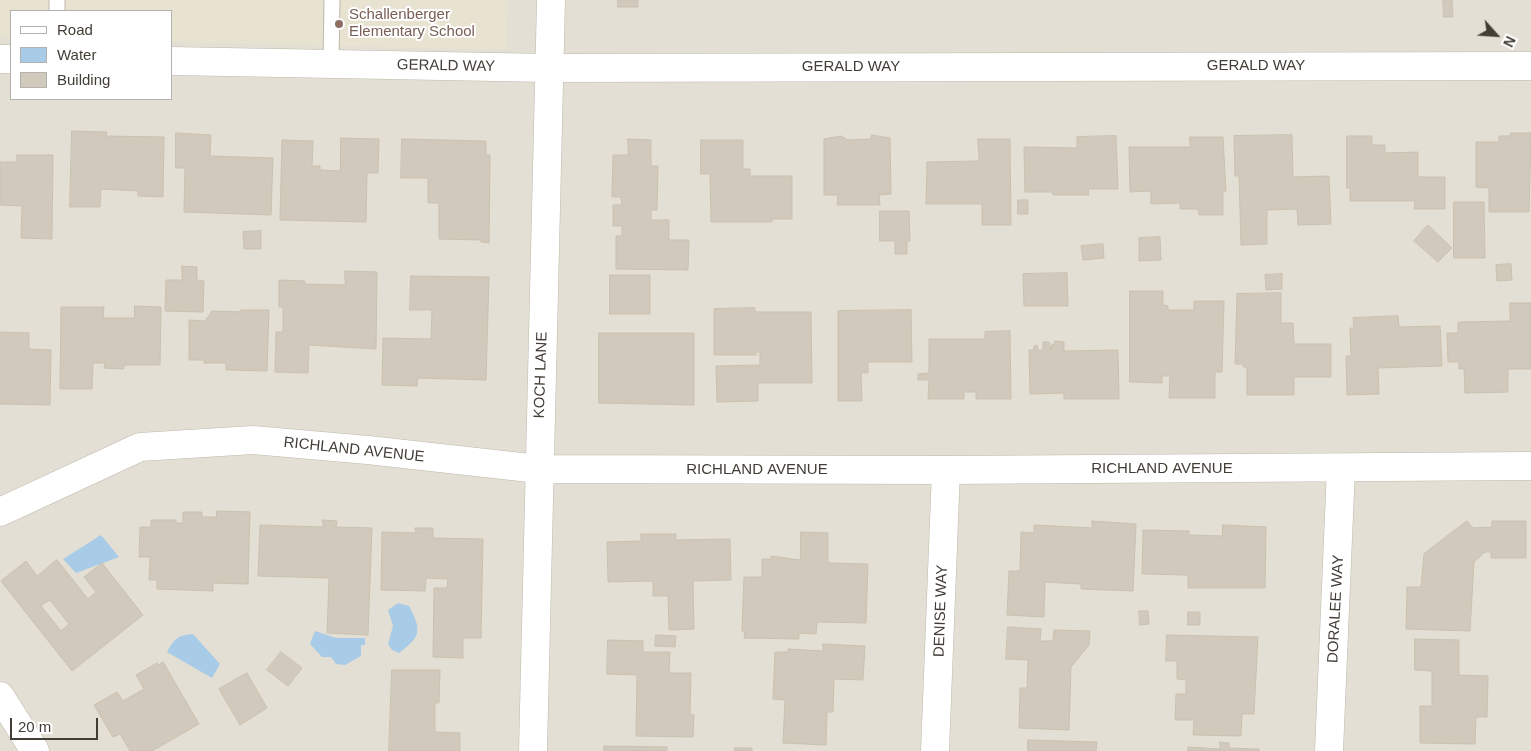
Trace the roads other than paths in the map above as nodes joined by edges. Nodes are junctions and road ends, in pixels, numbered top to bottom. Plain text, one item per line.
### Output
1 (332, 0) edge
2 (551, 0) edge
3 (172, 61) edge
4 (332, 64) junction
5 (1531, 66) edge
6 (549, 68) junction
7 (1531, 466) edge
8 (1341, 468) junction
9 (539, 469) junction
10 (946, 470) junction
11 (0, 512) edge
12 (0, 696) edge
13 (35, 751) edge
14 (532, 751) edge
15 (935, 751) edge
16 (1330, 751) edge

1 - 4 lane
2 - 6 street, KOCH LANE
3 - 4 street, GERALD WAY
4 - 6 street, GERALD WAY
5 - 6 street, GERALD WAY
6 - 9 street, KOCH LANE
7 - 8 street, RICHLAND AVENUE
8 - 10 street, RICHLAND AVENUE
8 - 16 street, DORALEE WAY
9 - 10 street, RICHLAND AVENUE
9 - 11 street, RICHLAND AVENUE
9 - 14 street, KOCH LANE
10 - 15 street, DENISE WAY
12 - 13 street

